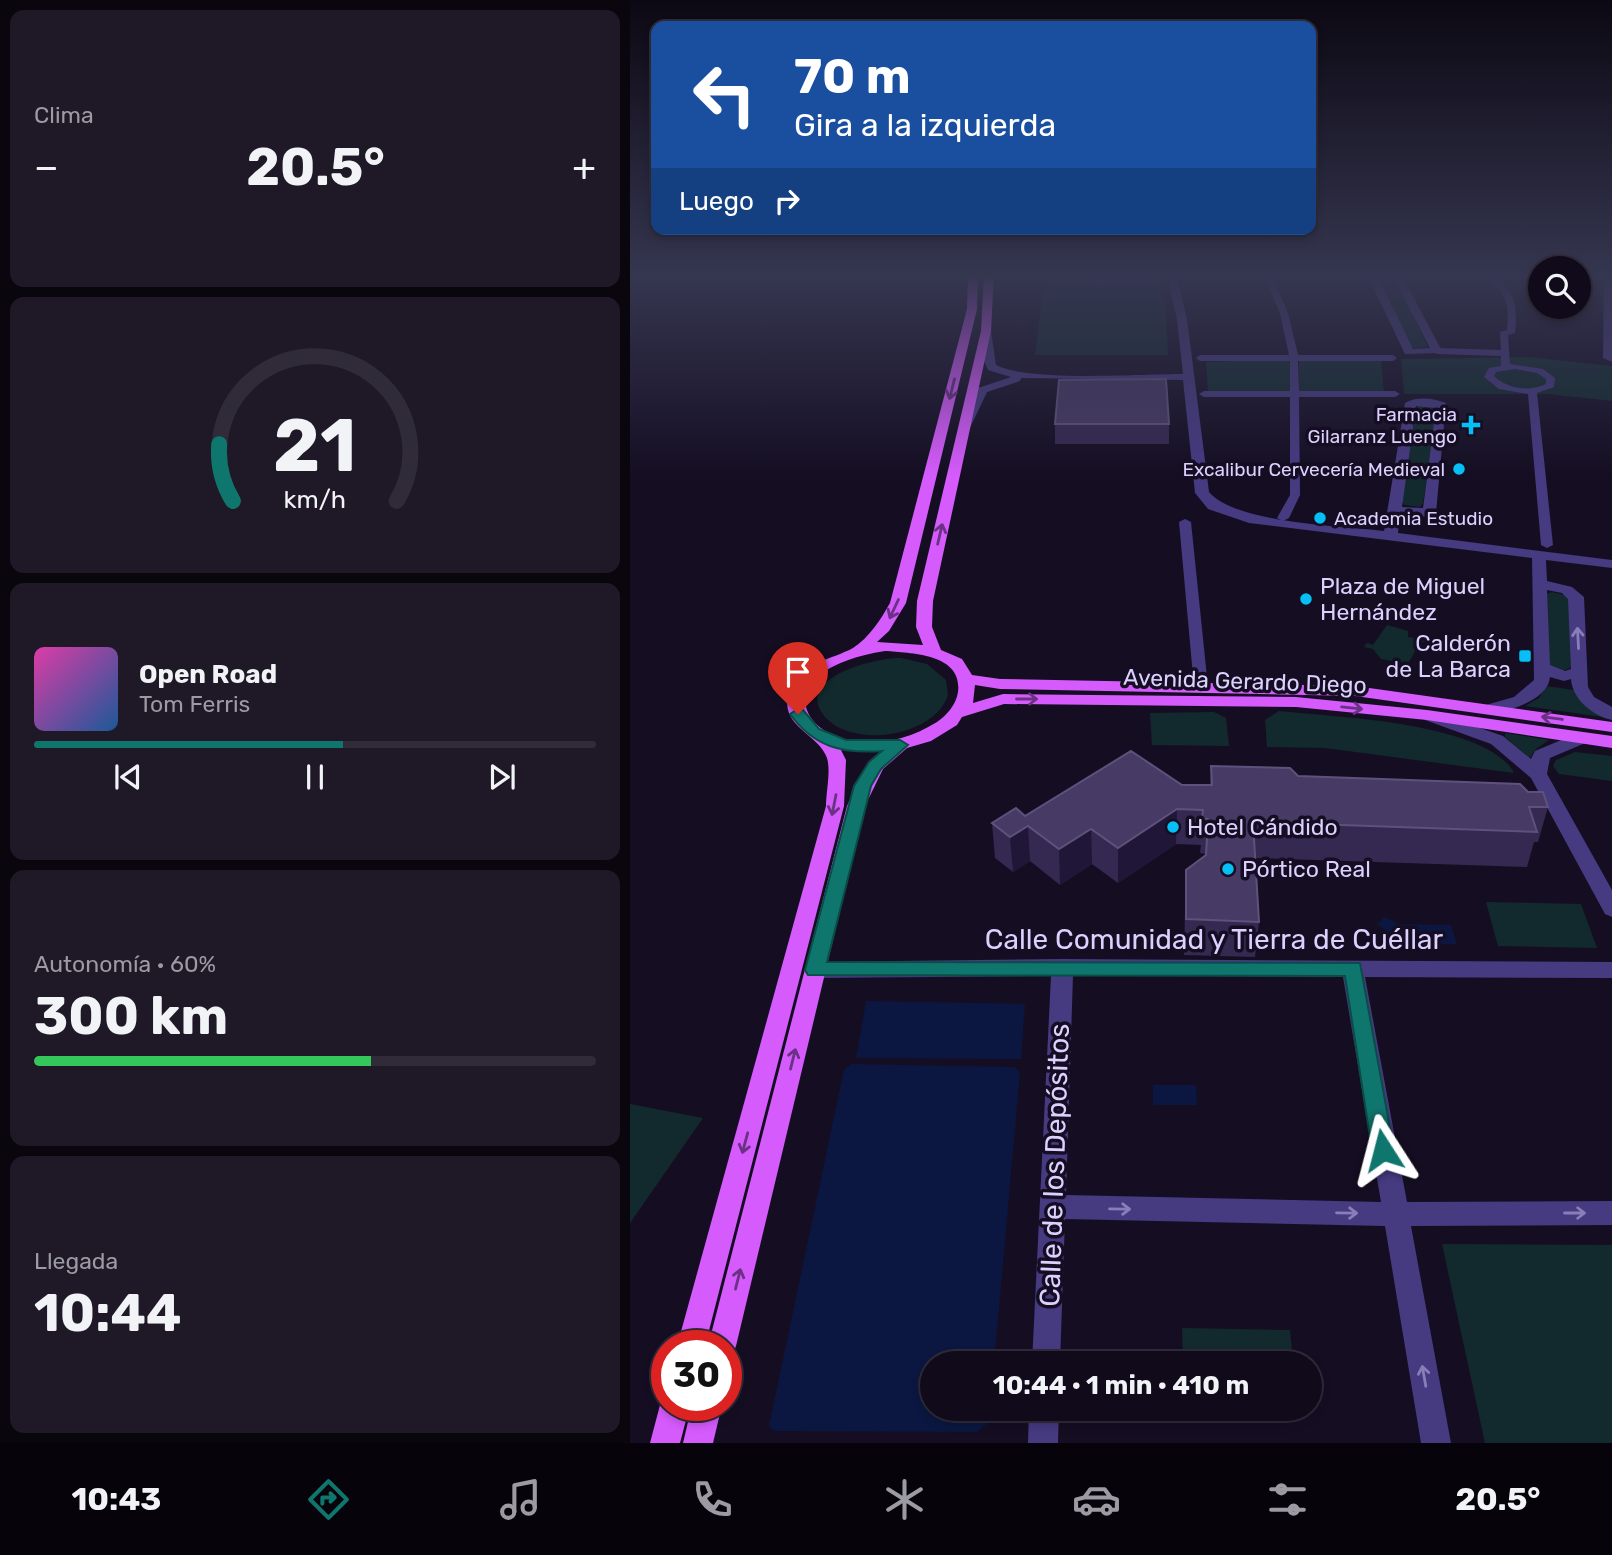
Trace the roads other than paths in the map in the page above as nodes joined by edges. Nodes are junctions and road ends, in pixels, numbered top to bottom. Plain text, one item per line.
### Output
1 (963, 341) edge
2 (984, 341) edge
3 (988, 341) edge
4 (1184, 341) edge
5 (1290, 341) edge
6 (1404, 341) edge
7 (1432, 341) edge
8 (1504, 341) edge
9 (1609, 341) edge
10 (1437, 351) junction
11 (1504, 353) junction
12 (1200, 358) dead end
13 (1294, 358) junction
14 (1393, 358) dead end
15 (1612, 359) edge
16 (1506, 366) junction
17 (1034, 377) junction
18 (1188, 377) junction
19 (1532, 391) junction
20 (1295, 393) junction
21 (1204, 394) dead end
22 (1395, 394) dead end
23 (962, 435) junction
24 (1395, 511) junction
25 (1283, 518) dead end
26 (1185, 522) dead end
27 (1390, 537) junction
28 (1543, 550) junction
29 (1612, 564) edge
30 (1539, 584) junction
31 (859, 650) junction
32 (934, 652) junction
33 (1542, 668) junction
34 (1580, 672) junction
35 (967, 679) junction
36 (1201, 687) junction
37 (1492, 709) junction
38 (961, 712) junction
39 (1427, 715) junction
40 (1612, 715) edge
41 (1612, 726) edge
42 (1584, 737) junction
43 (827, 740) junction
44 (1612, 742) edge
45 (900, 745) junction
46 (1538, 774) junction
47 (1612, 909) edge
48 (1062, 967) junction
49 (1353, 969) junction
50 (815, 970) junction
51 (1612, 970) edge
52 (1052, 1207) junction
53 (1612, 1213) edge
54 (1394, 1214) junction
55 (695, 1330) edge
56 (726, 1330) edge
57 (1046, 1351) edge
58 (671, 1421) edge
59 (703, 1421) edge
60 (1044, 1421) edge
61 (665, 1443) edge
62 (698, 1443) edge
63 (1043, 1443) edge
64 (1436, 1443) edge

1 -> 31 main road
2 - 23 main road
3 - 17 street
4 - 18 street
5 - 13 street
6 - 10 street
7 - 10 street
8 - 11 street
9 - 15 street
10 - 11 street
11 - 16 street
12 - 13 street
13 - 14 street
13 - 20 street
16 - 19 street
16 - 19 street
17 - 18 street
17 - 23 street
18 - 27 street
19 - 28 street
20 - 21 street
20 - 22 street
20 - 25 street
32 -> 23 main road
24 - 24 street
24 - 27 street
26 - 36 street
27 - 28 street
28 - 29 street
28 - 30 street
30 - 33 street
34 -> 30 street
31 - 32 main road
31 - 43 main road
32 - 35 main road
33 - 34 street
33 - 37 street
34 - 40 street
35 - 36 main road, Avenida Gerardo Diego
35 - 38 main road
36 - 37 main road, Avenida Gerardo Diego
41 -> 37 main road, Avenida Gerardo Diego
38 -> 39 main road, Avenida Gerardo Diego
38 - 45 main road
39 - 42 main road, Avenida Gerardo Diego
39 - 46 street
42 - 44 main road, Avenida Gerardo Diego
42 - 46 street
43 - 45 main road
43 -> 55 main road
45 - 50 main road
46 - 47 street
48 - 49 street, Calle Comunidad y Tierra de Cuéllar
48 - 50 street, Calle Comunidad y Tierra de Cuéllar
48 - 52 street, Calle de los Depósitos
49 - 51 street, Calle Comunidad y Tierra de Cuéllar
49 - 54 street
56 -> 50 main road
52 -> 54 street
52 - 57 street, Calle de los Depósitos
54 -> 53 street
64 -> 54 street
58 - 61 main road
59 - 62 main road
60 - 63 street

